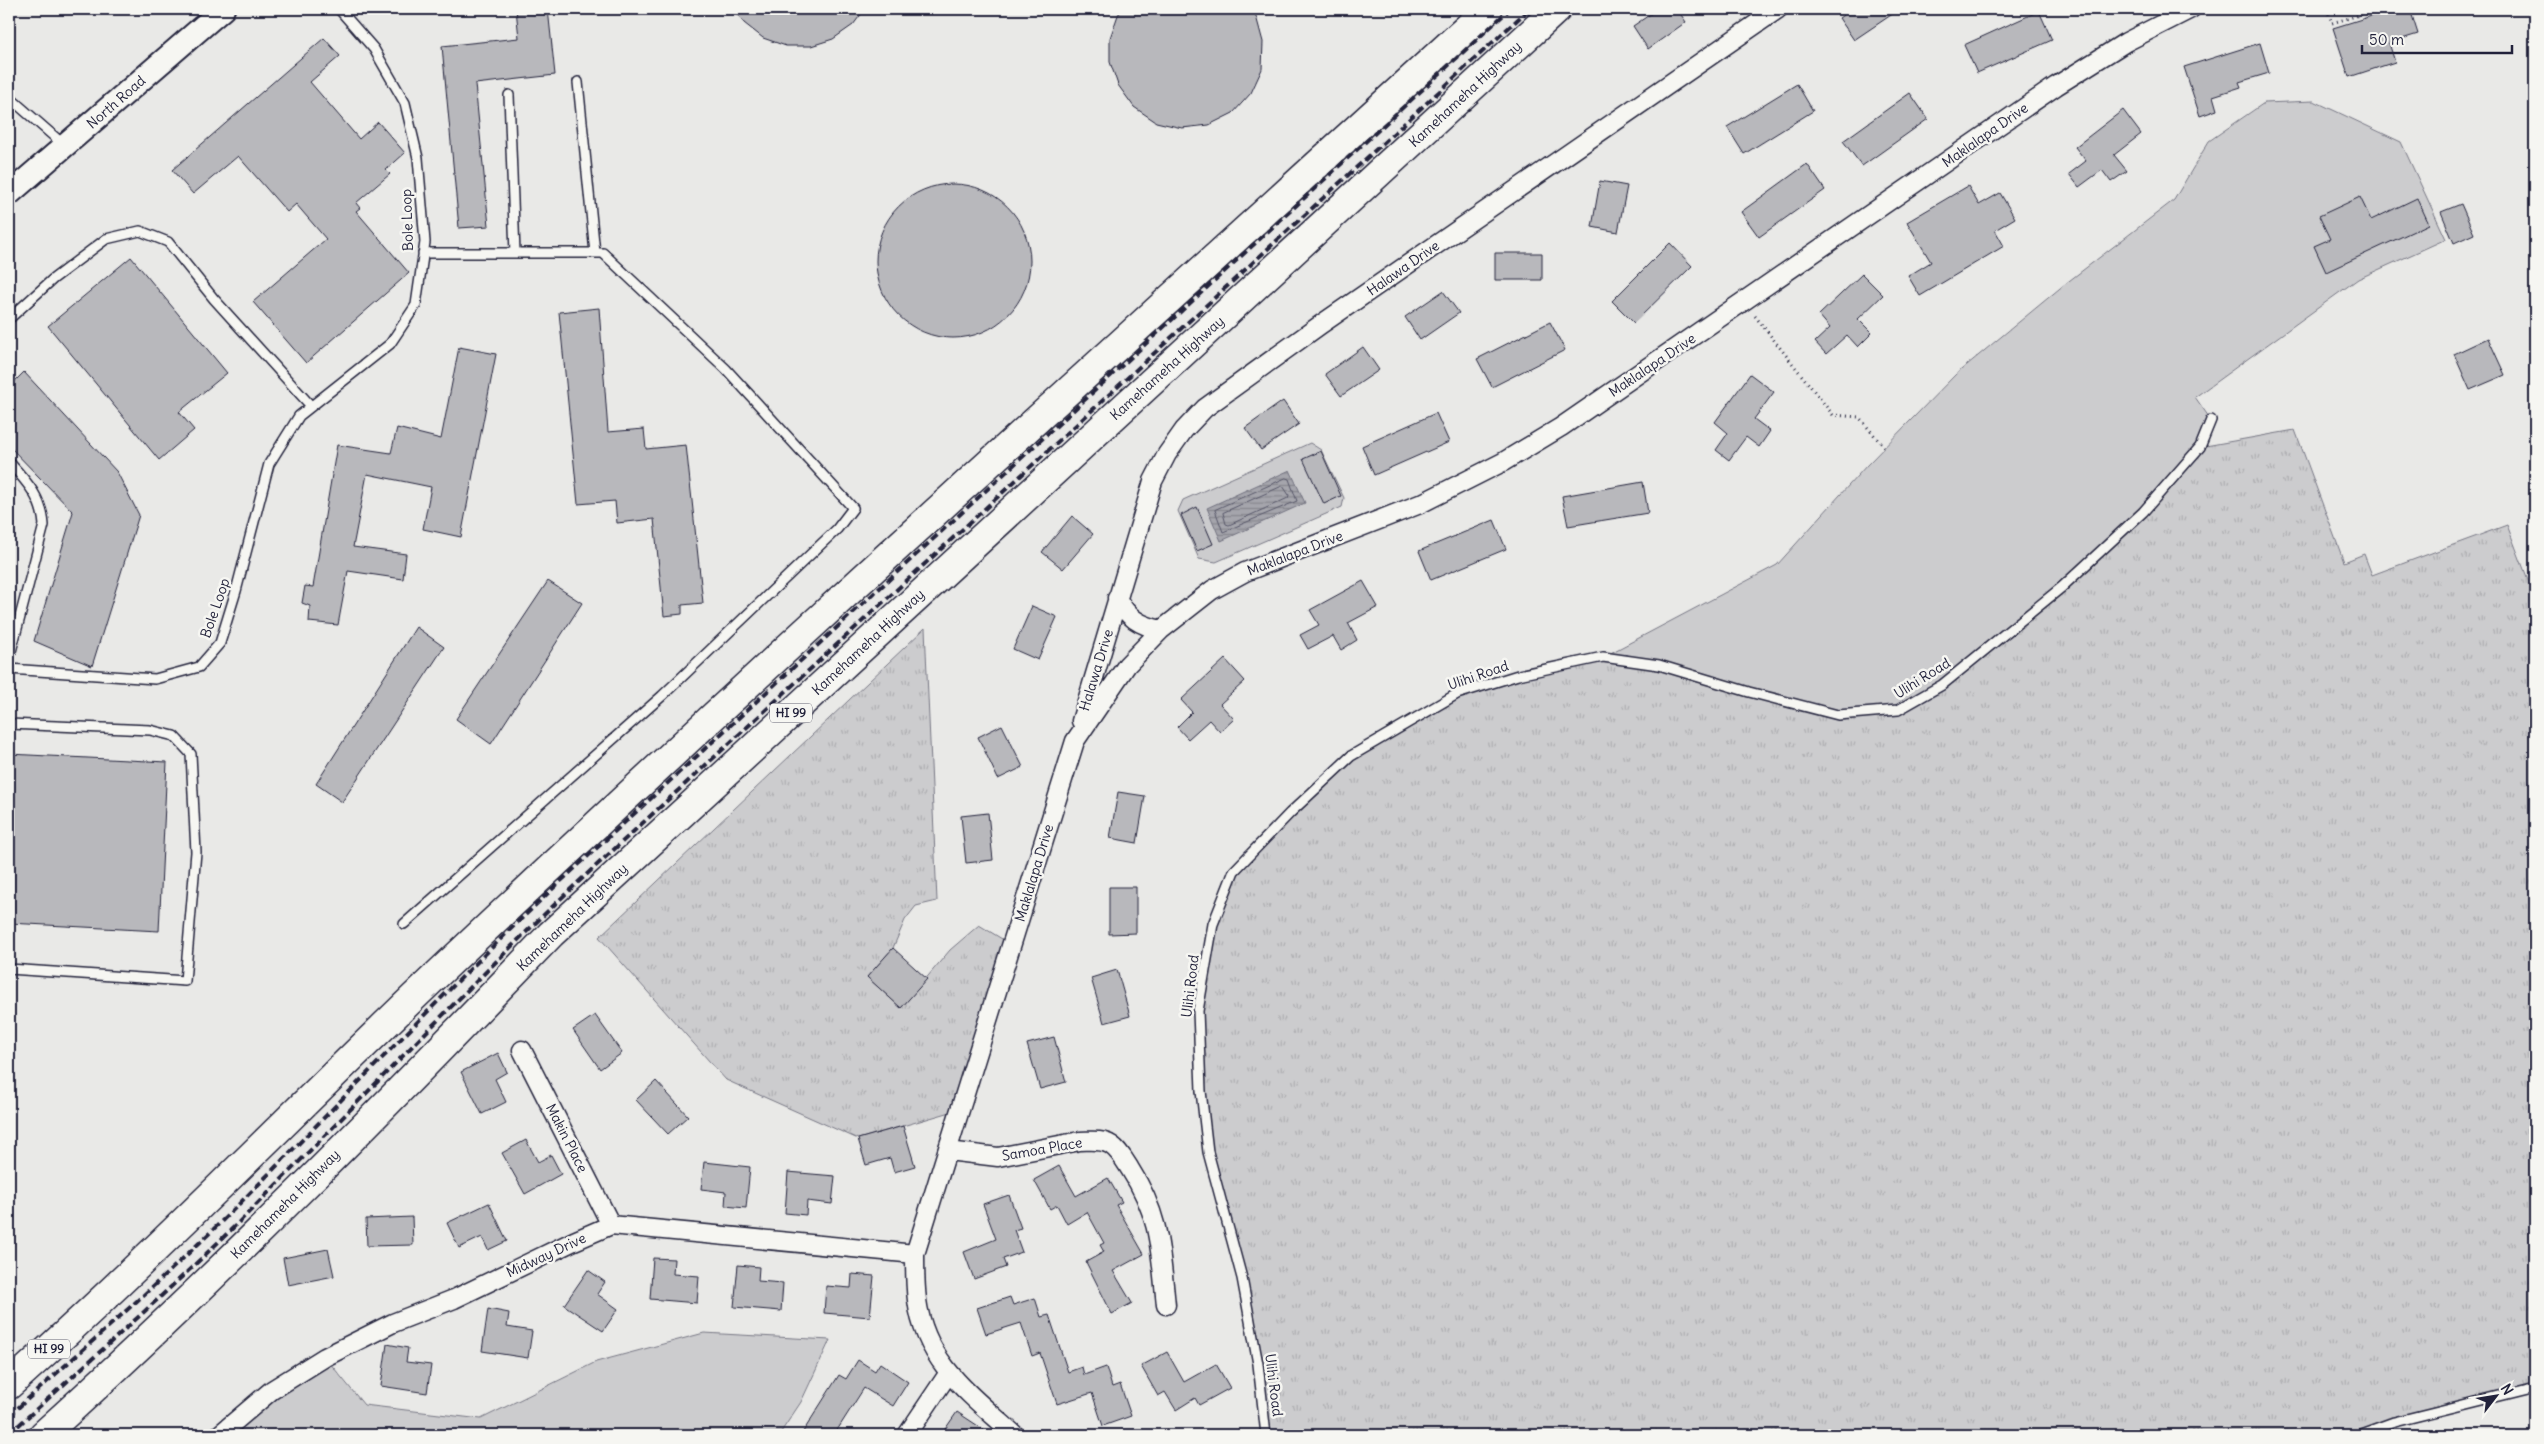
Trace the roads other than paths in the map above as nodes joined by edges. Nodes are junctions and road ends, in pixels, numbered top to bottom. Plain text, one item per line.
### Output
1 (223, 9) edge
2 (339, 9) edge
3 (1488, 9) edge
4 (1557, 9) edge
5 (1778, 9) edge
6 (2191, 9) edge
7 (578, 82) dead end
8 (510, 96) dead end
9 (9, 97) edge
10 (66, 146) junction
11 (9, 194) edge
12 (423, 253) junction
13 (515, 253) junction
14 (596, 253) junction
15 (9, 319) edge
16 (311, 406) junction
17 (2211, 420) dead end
18 (9, 462) edge
19 (1117, 598) junction
20 (1161, 630) junction
21 (9, 659) edge
22 (9, 669) edge
23 (9, 724) edge
24 (1075, 741) junction
25 (404, 924) dead end
26 (9, 969) edge
27 (522, 1050) dead end
28 (948, 1151) junction
29 (611, 1225) junction
30 (915, 1254) junction
31 (1166, 1305) dead end
32 (88, 1314) junction
33 (137, 1350) junction
34 (9, 1368) edge
35 (948, 1374) junction
36 (9, 1385) edge
37 (2535, 1387) edge
38 (43, 1435) edge
39 (61, 1435) edge
40 (219, 1435) edge
41 (907, 1435) edge
42 (1015, 1435) edge
43 (1266, 1435) edge
44 (2358, 1435) edge

1 - 10 street, North Road
2 - 12 lane, Bole Loop
3 - 32 main road, HI 99
4 - 33 main road, Kamehameha Highway / HI 99
5 - 19 street, Halawa Drive
6 - 20 street, Maklalapa Drive
7 - 14 lane
8 - 13 lane
9 - 10 lane
10 - 11 street, North Road
12 - 13 lane
12 - 16 lane, Bole Loop
13 - 14 lane
14 - 25 lane
15 - 16 lane
16 - 22 lane, Bole Loop
17 - 43 lane, Ulihi Road
18 - 21 lane
19 - 20 street, Halawa Drive
19 - 24 street, Halawa Drive
20 - 24 street, Maklalapa Drive
23 - 26 lane
24 - 28 street, Maklalapa Drive
27 - 29 street, Makin Place
28 - 30 street, Maklalapa Drive
28 - 31 street, Samoa Place
29 - 30 street, Midway Drive
29 - 40 street, Midway Drive
30 - 35 street, Maklalapa Drive
32 - 34 main road
32 - 36 main road, HI 99
33 - 38 main road, Kamehameha Highway / HI 99
33 - 39 main road
35 - 41 street
35 - 42 street, Maklalapa Drive
37 - 44 lane

